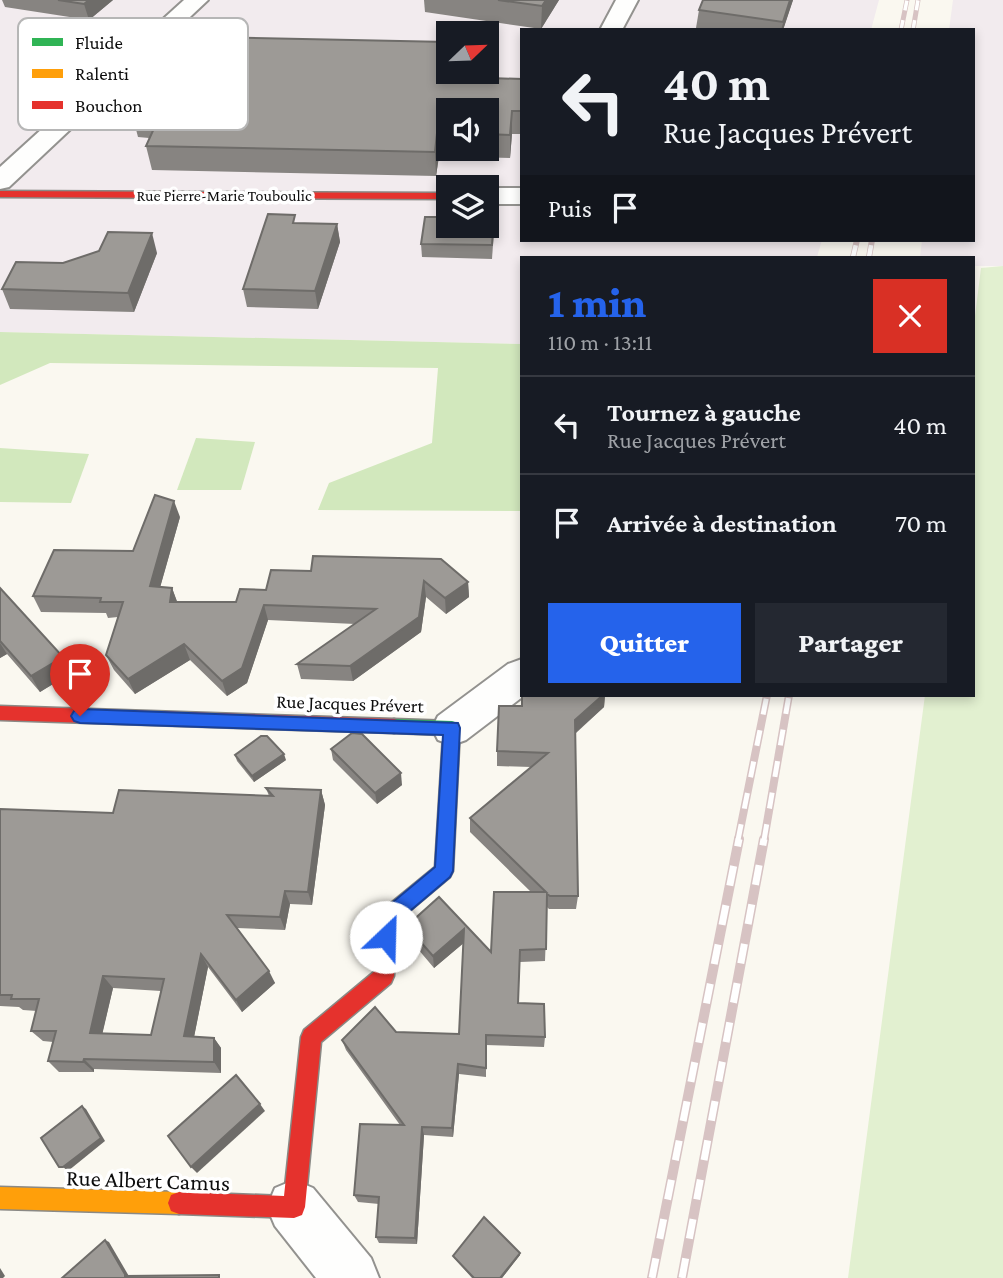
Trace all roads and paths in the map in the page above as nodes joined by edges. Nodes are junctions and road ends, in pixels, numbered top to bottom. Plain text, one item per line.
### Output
1 (197, 0) edge
2 (627, 0) edge
3 (177, 18) edge
4 (612, 28) edge
5 (56, 130) edge
6 (0, 181) edge
7 (0, 194) edge
8 (436, 196) edge
9 (499, 196) edge
10 (520, 196) edge
11 (520, 677) edge
12 (0, 713) edge
13 (452, 728) junction
14 (0, 1198) edge
15 (294, 1207) junction
16 (351, 1278) edge

1 - 3 street
2 - 4 street
5 - 6 street
7 - 8 street, Rue Pierre-Marie Touboulic
9 - 10 street
11 - 13 street
12 - 13 street, Rue Jacques Prévert
13 - 15 street
14 - 15 street, Rue Albert Camus
15 - 16 street

